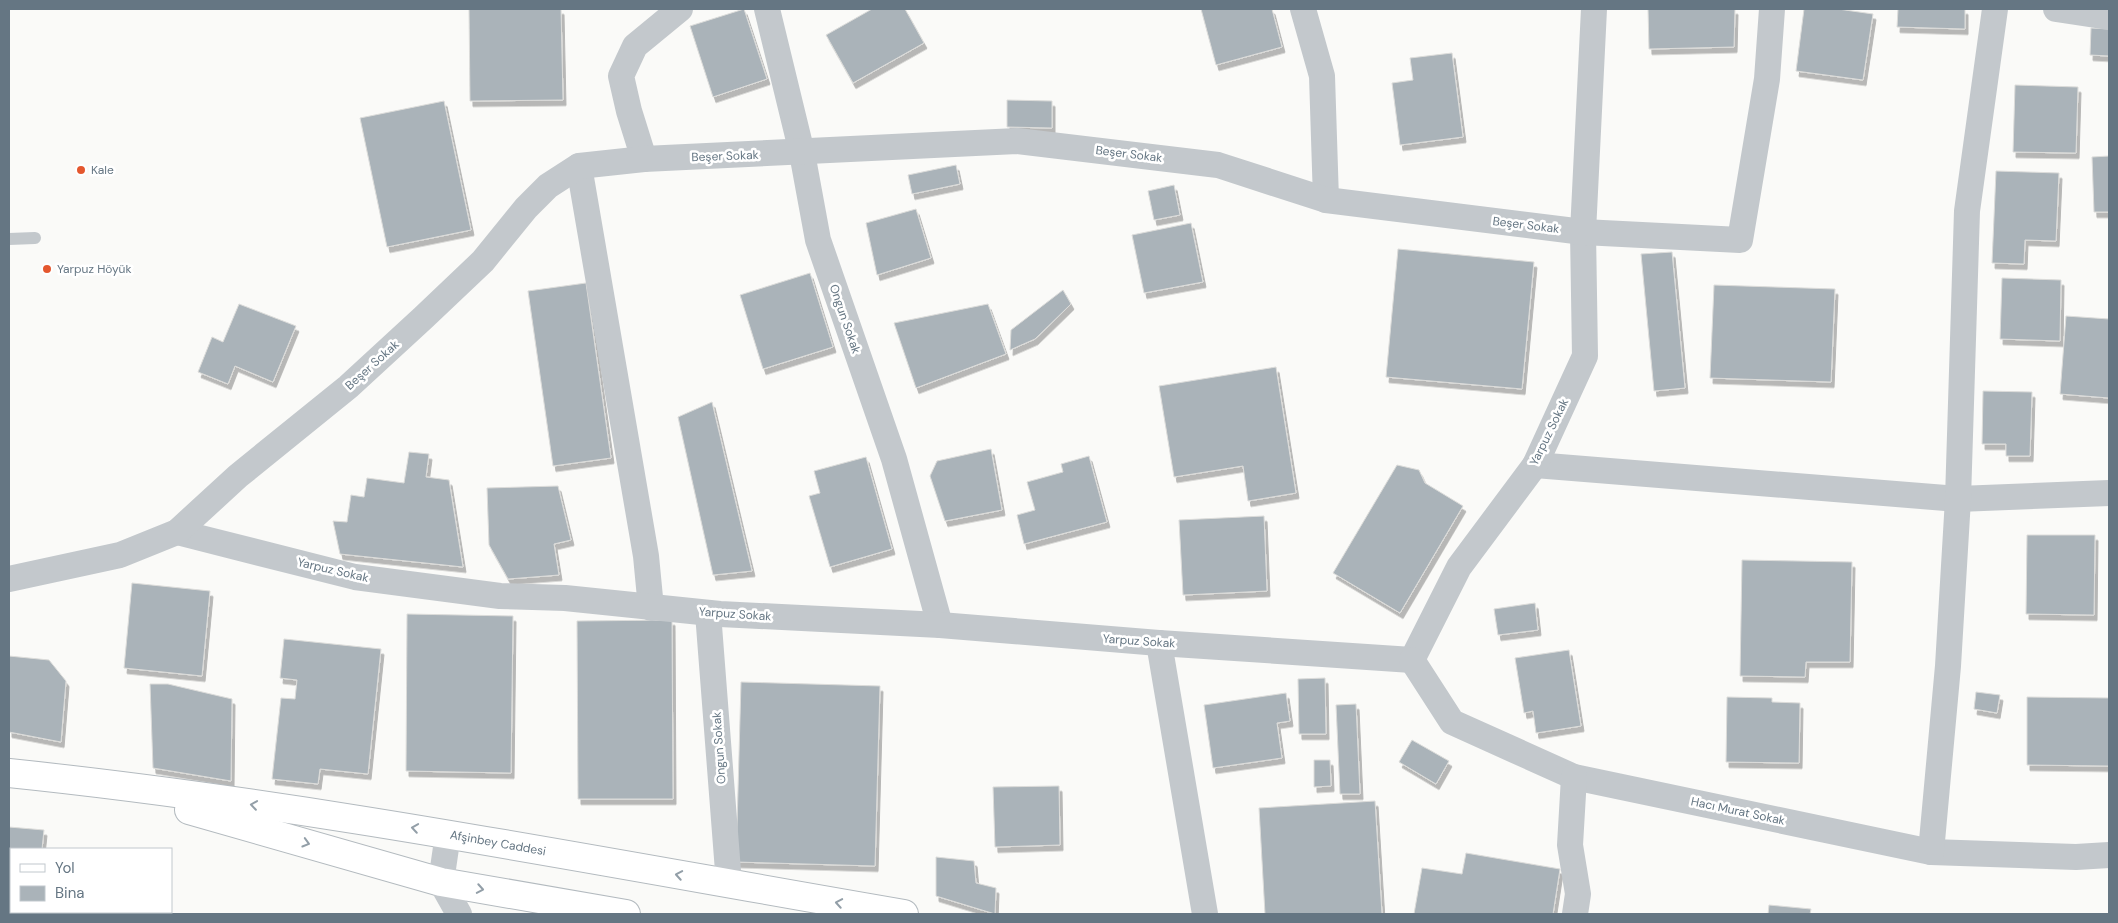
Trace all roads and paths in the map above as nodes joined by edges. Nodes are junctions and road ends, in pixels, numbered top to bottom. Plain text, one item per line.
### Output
1 (680, 9) edge
2 (767, 9) edge
3 (1303, 9) edge
4 (1594, 9) edge
5 (1772, 9) edge
6 (1995, 9) edge
7 (2056, 9) edge
8 (2109, 17) edge
9 (802, 153) junction
10 (644, 160) junction
11 (579, 166) junction
12 (1326, 200) junction
13 (1583, 232) junction
14 (35, 238) dead end
15 (9, 239) edge
16 (1535, 465) junction
17 (2109, 493) edge
18 (1958, 498) junction
19 (177, 532) junction
20 (9, 579) edge
21 (651, 608) junction
22 (708, 613) junction
23 (940, 625) junction
24 (1159, 643) junction
25 (1412, 660) junction
26 (9, 773) edge
27 (1574, 777) junction
28 (91, 782) junction
29 (448, 834) junction
30 (1931, 852) junction
31 (2109, 855) edge
32 (441, 882) junction
33 (729, 884) junction
34 (459, 914) edge
35 (626, 914) edge
36 (904, 914) edge
37 (1205, 914) edge
38 (1575, 914) edge

1 - 10 street
2 - 9 street, Ongun Sokak
3 - 12 street
4 - 13 street, Yarpuz Sokak
5 - 13 street, Beşer Sokak
6 - 18 street
7 - 8 street
9 - 10 street, Beşer Sokak
9 - 12 street, Beşer Sokak
9 - 23 street, Ongun Sokak
10 - 11 street, Beşer Sokak
11 - 19 street, Beşer Sokak
11 - 21 street
12 - 13 street, Beşer Sokak
13 - 16 street, Yarpuz Sokak
14 - 15 lane
16 - 18 street
16 - 25 street, Yarpuz Sokak
17 - 18 street
18 - 30 street
19 - 20 street, Beşer Sokak
19 - 21 street, Yarpuz Sokak
21 - 22 street, Yarpuz Sokak
22 - 23 street, Yarpuz Sokak
22 - 33 street, Ongun Sokak
23 - 24 street, Yarpuz Sokak
24 - 25 street, Yarpuz Sokak
24 - 37 street
25 - 27 street, Hacı Murat Sokak
26 - 28 main road, Afşinbey Caddesi
27 - 30 street, Hacı Murat Sokak
27 - 38 street
29 -> 28 main road, Afşinbey Caddesi
28 -> 32 main road, Afşinbey Caddesi
29 - 32 street
33 -> 29 main road, Afşinbey Caddesi
30 - 31 street, Hacı Murat Sokak
32 - 34 street
32 -> 35 main road, Afşinbey Caddesi
36 -> 33 main road, Afşinbey Caddesi

